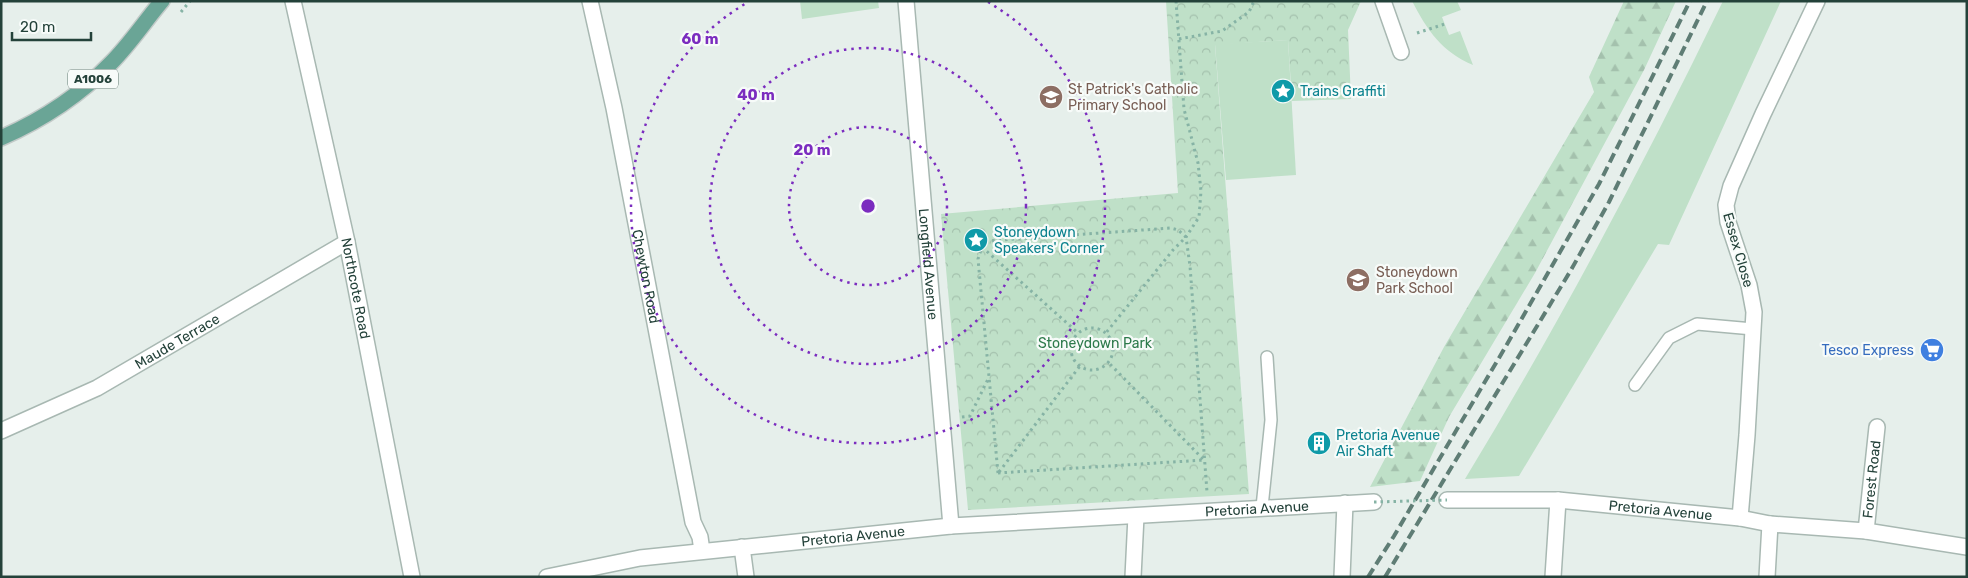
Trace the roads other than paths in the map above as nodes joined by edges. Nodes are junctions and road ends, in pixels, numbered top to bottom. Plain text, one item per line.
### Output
1 (293, 1) edge
2 (590, 1) edge
3 (906, 1) edge
4 (1383, 1) edge
5 (1817, 1) edge
6 (160, 2) edge
7 (1399, 46) road end
8 (1, 138) edge
9 (347, 242) junction
10 (1753, 329) junction
11 (1266, 357) dead end
12 (1635, 385) dead end
13 (1877, 427) dead end
14 (1, 431) edge
15 (1447, 500) road end
16 (1558, 500) junction
17 (1374, 502) road end
18 (1345, 503) junction
19 (1262, 508) junction
20 (1136, 516) junction
21 (1740, 518) junction
22 (1770, 524) junction
23 (951, 526) junction
24 (1866, 530) junction
25 (1967, 546) edge
26 (742, 547) junction
27 (702, 551) junction
28 (412, 577) edge
29 (547, 577) edge
30 (746, 577) edge
31 (1133, 577) edge
32 (1342, 577) edge
33 (1553, 577) edge
34 (1767, 577) edge

1 - 9 street, Northcote Road
2 - 27 street, Chewton Road
3 - 23 street, Longfield Avenue
4 - 7 street
5 - 10 street, Essex Close
6 - 8 main road, A1006
9 - 14 street, Maude Terrace
9 - 28 street, Northcote Road
10 - 12 lane
10 - 21 street, Essex Close
11 - 19 lane
13 - 24 street, Forest Road
15 - 16 street, Pretoria Avenue
16 - 21 street, Pretoria Avenue
16 - 33 street
17 - 18 street, Pretoria Avenue
18 - 19 street, Pretoria Avenue
18 - 32 street
19 - 20 street, Pretoria Avenue
20 - 23 street, Pretoria Avenue
20 - 31 street
21 - 22 street, Pretoria Avenue
22 - 24 street, Pretoria Avenue
22 - 34 street
23 - 26 street, Pretoria Avenue
24 - 25 street, Pretoria Avenue
26 - 27 street, Pretoria Avenue
26 - 30 street
27 - 29 street, Pretoria Avenue

